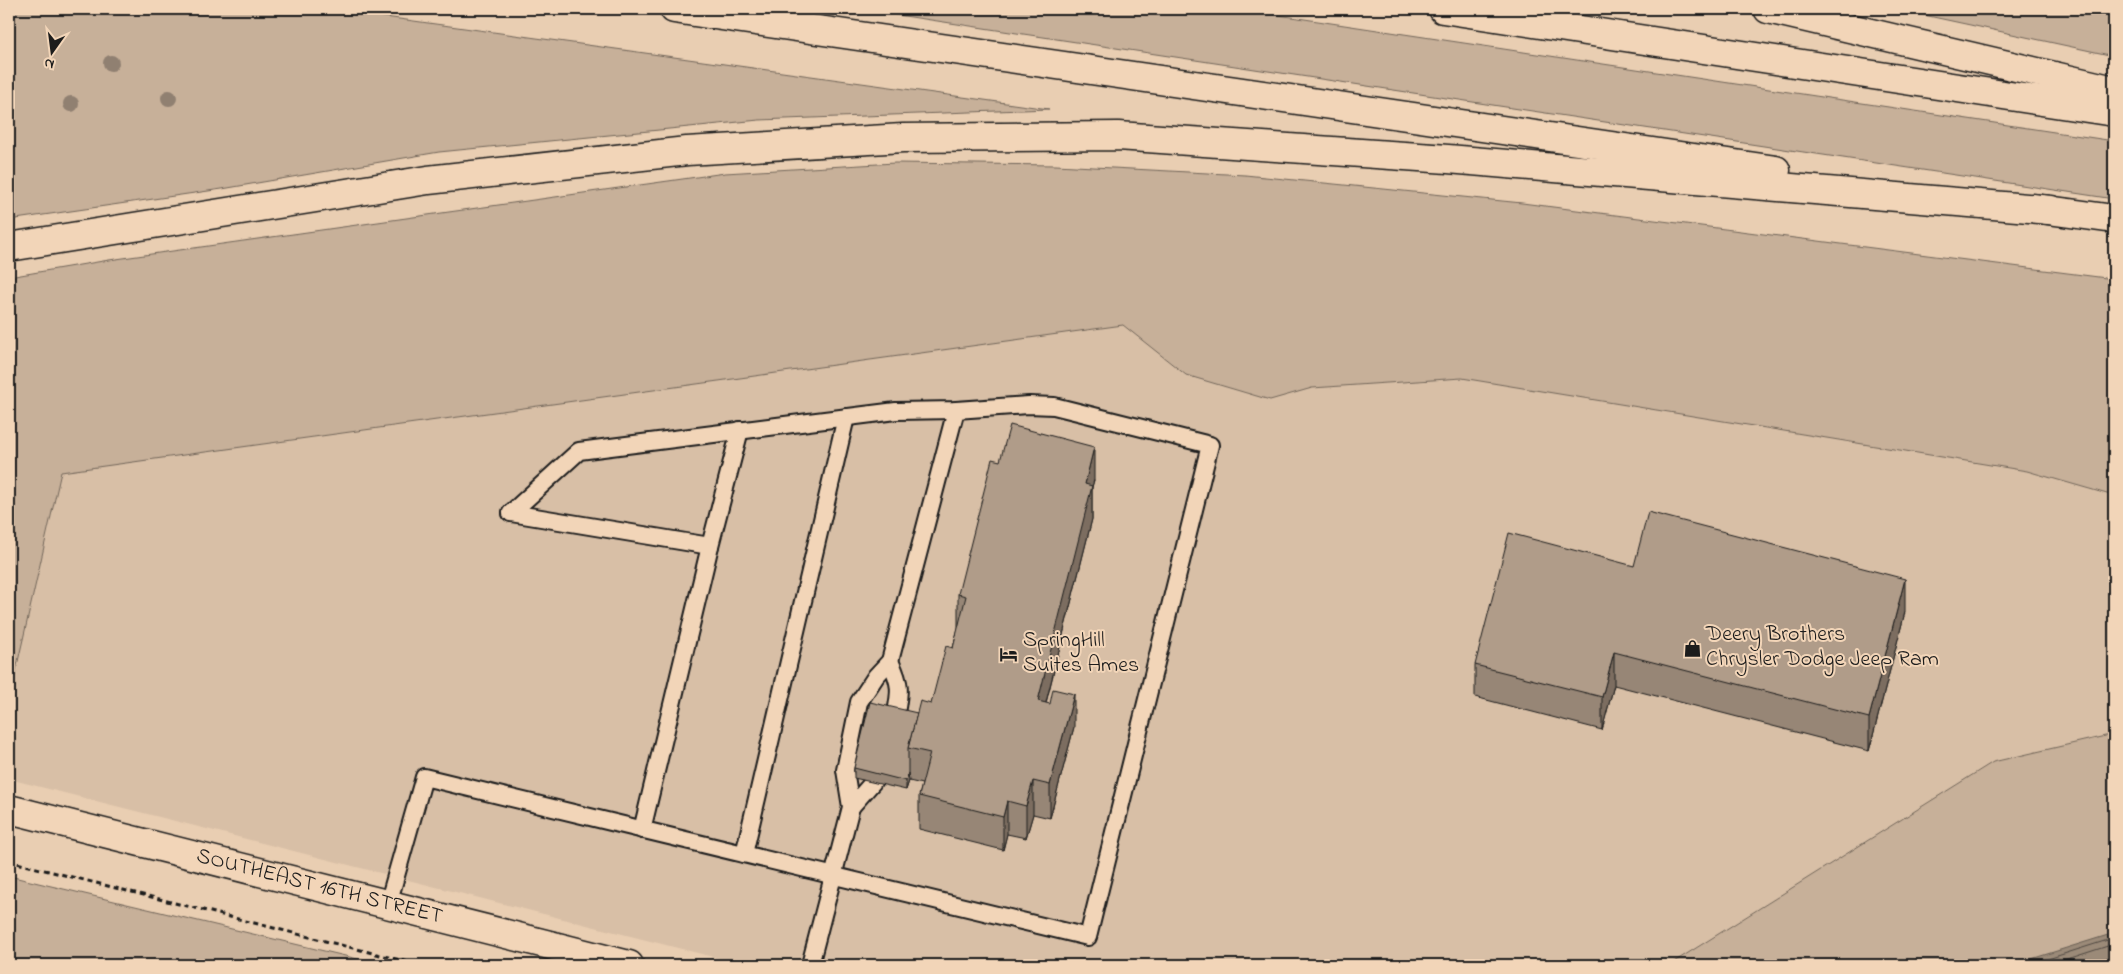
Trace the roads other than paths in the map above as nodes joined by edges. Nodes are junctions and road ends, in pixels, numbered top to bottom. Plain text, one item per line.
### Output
1 (674, 9) edge
2 (1443, 9) edge
3 (1768, 9) edge
4 (2114, 90) edge
5 (2114, 112) edge
6 (2050, 210) junction
7 (2114, 219) edge
8 (9, 247) edge
9 (956, 410) junction
10 (846, 416) junction
11 (740, 430) junction
12 (710, 546) junction
13 (890, 661) junction
14 (895, 718) edge
15 (873, 782) edge
16 (851, 807) junction
17 (9, 809) edge
18 (642, 830) junction
19 (744, 854) junction
20 (833, 875) junction
21 (388, 904) junction
22 (629, 965) edge
23 (810, 965) edge

1 - 6 main road
2 - 5 main road
3 - 4 main road
6 - 7 main road
6 - 8 main road
9 - 10 lane
9 - 13 lane
9 - 20 lane
10 - 11 lane
10 - 19 lane
11 - 12 lane
11 - 12 lane
12 - 18 lane
13 - 14 lane
13 - 16 lane
15 - 16 lane
16 - 20 lane
17 - 21 main road, SOUTHEAST 16TH STREET
18 - 19 lane
18 - 21 lane
19 - 20 lane
20 - 23 lane
21 - 22 main road, SOUTHEAST 16TH STREET

